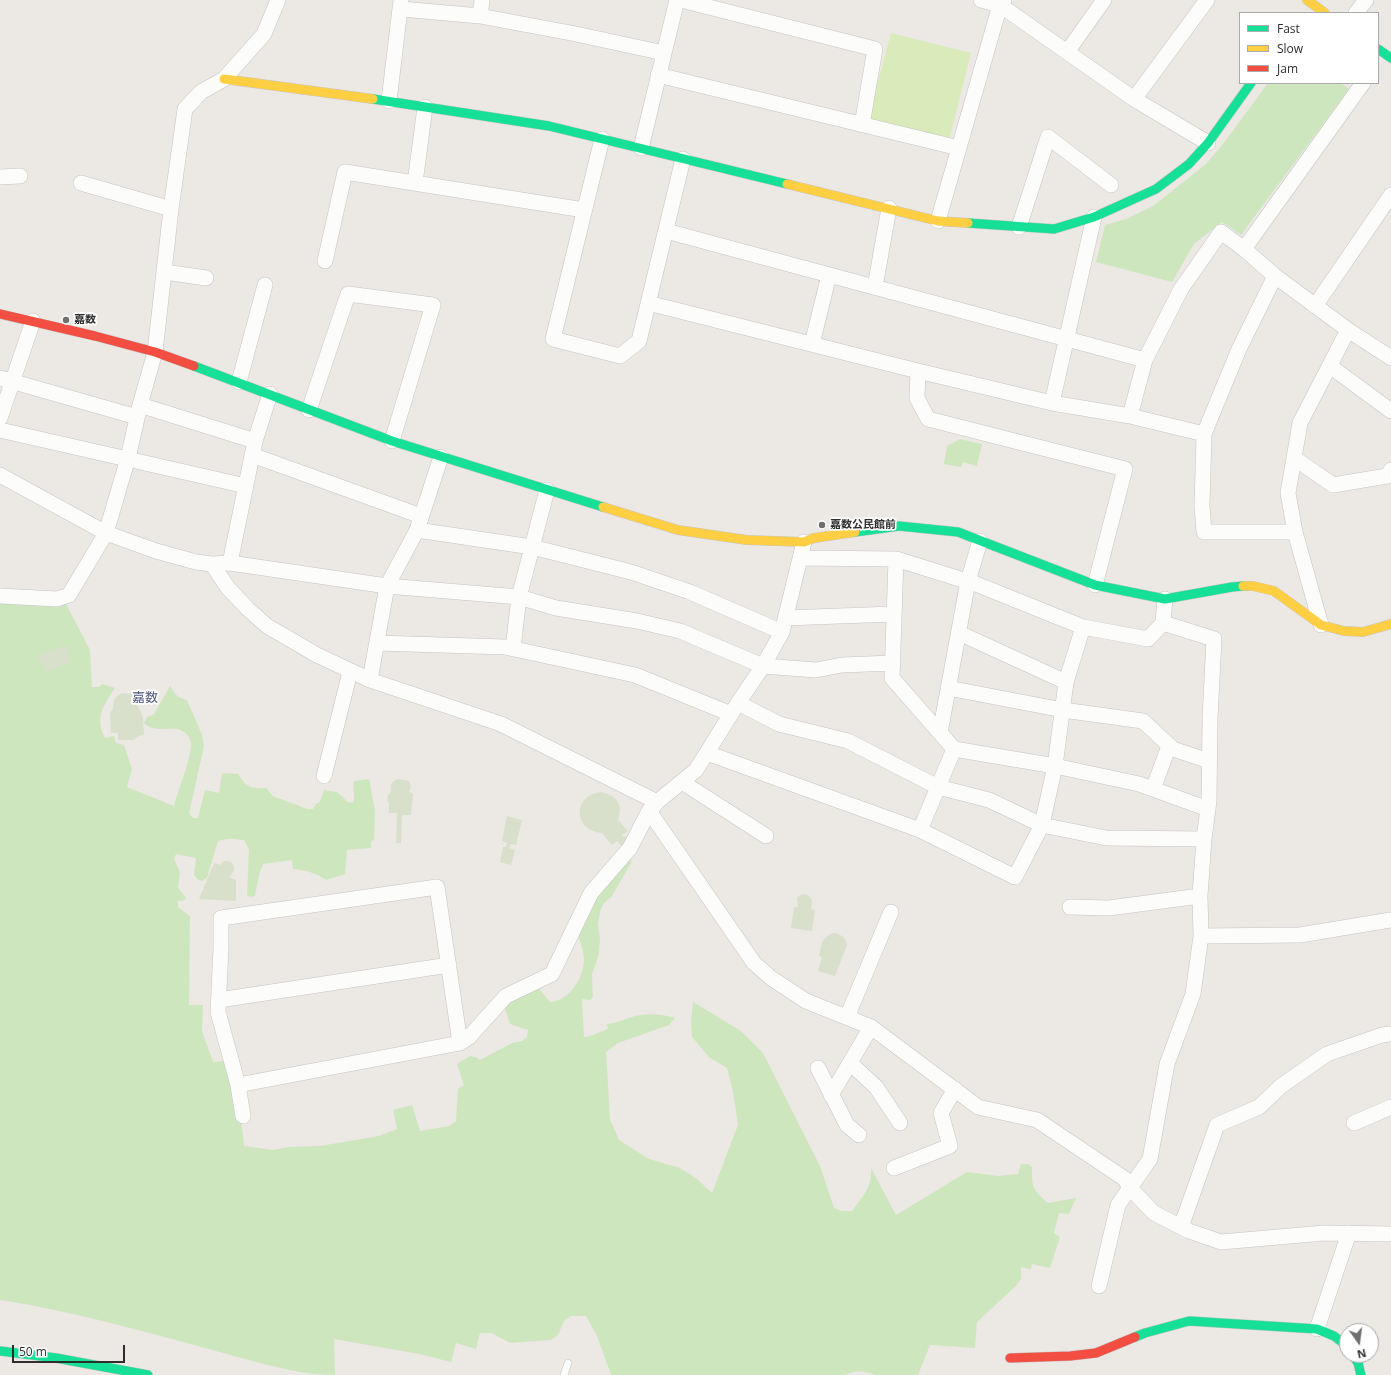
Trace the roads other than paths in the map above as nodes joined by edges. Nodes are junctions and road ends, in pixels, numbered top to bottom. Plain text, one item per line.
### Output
1 (278, 0) edge
2 (482, 0) edge
3 (677, 0) edge
4 (681, 0) edge
5 (981, 0) edge
6 (1104, 0) edge
7 (1206, 0) edge
8 (1366, 0) edge
9 (1002, 2) edge
10 (401, 5) edge
11 (1306, 5) edge
12 (1323, 12) edge
13 (1357, 12) edge
14 (480, 16) junction
15 (1067, 52) junction
16 (664, 54) junction
17 (658, 76) junction
18 (224, 79) junction
19 (1250, 84) edge
20 (1362, 84) edge
21 (1134, 99) junction
22 (390, 102) junction
23 (426, 108) junction
24 (862, 125) junction
25 (602, 139) junction
26 (1208, 143) junction
27 (640, 148) junction
28 (959, 148) junction
29 (683, 159) junction
30 (20, 176) dead end
31 (0, 177) edge
32 (81, 183) dead end
33 (416, 183) junction
34 (1111, 185) dead end
35 (1391, 195) edge
36 (889, 208) junction
37 (171, 209) junction
38 (584, 210) junction
39 (1094, 217) junction
40 (938, 221) junction
41 (1019, 227) junction
42 (666, 231) junction
43 (1244, 250) junction
44 (324, 261) dead end
45 (165, 272) junction
46 (829, 275) junction
47 (1275, 276) junction
48 (206, 278) dead end
49 (265, 284) dead end
50 (875, 287) junction
51 (648, 303) junction
52 (1315, 306) junction
53 (0, 314) edge
54 (33, 321) junction
55 (1348, 330) junction
56 (1067, 339) junction
57 (812, 344) junction
58 (156, 352) junction
59 (1389, 352) edge
60 (1145, 360) junction
61 (1330, 366) junction
62 (918, 371) junction
63 (6, 380) edge
64 (239, 382) junction
65 (270, 394) junction
66 (1052, 403) junction
67 (309, 410) junction
68 (139, 411) junction
69 (1391, 411) edge
70 (1130, 416) junction
71 (0, 418) edge
72 (0, 430) edge
73 (1204, 434) junction
74 (392, 441) junction
75 (254, 448) junction
76 (441, 457) junction
77 (128, 458) junction
78 (1294, 458) junction
79 (1391, 470) edge
80 (0, 475) edge
81 (246, 486) junction
82 (547, 490) junction
83 (421, 516) junction
84 (417, 530) junction
85 (1295, 532) junction
86 (106, 533) junction
87 (980, 541) junction
88 (804, 542) junction
89 (532, 547) junction
90 (800, 558) junction
91 (896, 559) junction
92 (230, 563) junction
93 (212, 564) junction
94 (968, 581) junction
95 (1095, 585) junction
96 (387, 586) junction
97 (0, 596) edge
98 (519, 597) junction
99 (1165, 599) junction
100 (894, 614) junction
101 (1162, 623) junction
102 (1391, 624) edge
103 (784, 625) junction
104 (1321, 625) junction
105 (1083, 628) junction
106 (959, 633) junction
107 (376, 643) junction
108 (513, 649) junction
109 (893, 663) junction
110 (763, 666) junction
111 (350, 672) junction
112 (370, 680) junction
113 (1066, 682) junction
114 (948, 688) junction
115 (734, 709) junction
116 (1063, 710) junction
117 (940, 733) junction
118 (1169, 746) junction
119 (954, 749) junction
120 (707, 753) junction
121 (1209, 761) junction
122 (1055, 766) junction
123 (324, 776) dead end
124 (682, 782) junction
125 (938, 787) junction
126 (1153, 790) junction
127 (653, 806) junction
128 (1208, 809) junction
129 (1042, 825) junction
130 (920, 830) junction
131 (766, 836) dead end
132 (1204, 839) junction
133 (1200, 896) junction
134 (1070, 907) dead end
135 (891, 912) dead end
136 (1391, 920) edge
137 (1201, 936) junction
138 (449, 965) junction
139 (219, 1000) junction
140 (847, 1017) junction
141 (871, 1027) junction
142 (1391, 1034) edge
143 (460, 1043) junction
144 (850, 1063) junction
145 (818, 1068) dead end
146 (238, 1085) junction
147 (955, 1089) junction
148 (830, 1095) junction
149 (1391, 1107) edge
150 (243, 1116) dead end
151 (900, 1123) dead end
152 (1354, 1123) dead end
153 (859, 1134) dead end
154 (894, 1168) dead end
155 (1130, 1188) junction
156 (1181, 1227) junction
157 (1349, 1233) junction
158 (1391, 1234) edge
159 (1099, 1286) dead end
160 (1317, 1329) junction
161 (1339, 1339) edge
162 (0, 1351) edge
163 (1010, 1358) dead end
164 (568, 1363) dead end
165 (1358, 1363) edge
166 (148, 1375) edge
167 (564, 1375) edge
168 (1361, 1375) edge

1 - 18 street
2 - 14 street
3 - 16 street
4 - 24 street
5 - 9 street
6 - 15 street
7 - 21 street
8 - 13 street
9 - 15 street
9 - 28 street
10 - 14 street
10 - 22 street
11 - 12 main road
14 - 16 street
15 - 21 street
16 - 17 street
17 - 24 street
17 - 27 street
18 - 22 main road
18 - 37 street
19 - 26 main road
20 - 43 street
21 - 26 street
22 - 23 main road
23 - 25 main road
23 - 33 street
24 - 28 street
25 - 27 main road
25 - 38 street
26 - 39 main road
27 - 29 main road
28 - 40 street
29 - 36 main road
29 - 42 street
30 - 31 street
32 - 37 street
33 - 38 street
33 - 44 street
34 - 41 street
35 - 52 street
36 - 40 main road
36 - 50 street
37 - 45 street
38 - 51 street
39 - 41 main road
39 - 56 street
40 - 41 main road
42 - 46 street
42 - 51 street
43 - 47 street
43 - 60 street
45 - 48 street
45 - 58 street
46 - 50 street
46 - 57 street
47 - 52 street
47 - 73 street
49 - 64 street
50 - 56 street
51 - 57 street
52 - 55 street
53 - 54 main road
54 - 58 main road
54 - 63 street
55 - 59 street
55 - 61 street
56 - 60 street
56 - 66 street
57 - 62 street
58 - 64 main road
58 - 68 street
60 - 70 street
61 - 69 street
61 - 78 street
62 - 66 street
62 - 95 street
63 - 68 street
63 - 71 street
64 - 65 main road
65 - 67 main road
65 - 75 street
66 - 70 street
67 - 74 main road
67 - 74 street
68 - 75 street
68 - 77 street
70 - 73 street
72 - 77 street
73 - 85 street
74 - 76 main road
75 - 81 street
75 - 83 street
76 - 82 main road
76 - 83 street
77 - 81 street
77 - 86 street
78 - 79 street
78 - 85 street
80 - 86 street
81 - 92 street
82 - 88 main road
82 - 89 street
83 - 84 street
84 - 89 street
84 - 96 street
85 - 104 street
86 - 93 street
86 - 97 street
87 - 88 main road
87 - 94 street
87 - 95 main road
88 - 90 street
89 - 98 street
89 - 103 street
90 - 91 street
90 - 103 street
91 - 94 street
91 - 100 street
92 - 93 street
92 - 96 street
93 - 111 street
94 - 105 street
94 - 106 street
95 - 99 main road
96 - 98 street
96 - 107 street
98 - 108 street
98 - 110 street
99 - 101 street
99 - 104 main road
100 - 103 street
100 - 109 street
101 - 105 street
101 - 121 street
102 - 104 main road
103 - 110 street
105 - 113 street
106 - 113 street
106 - 114 street
107 - 108 street
107 - 112 street
108 - 115 street
109 - 110 street
109 - 117 street
110 - 115 street
111 - 112 street
111 - 123 street
112 - 127 street
113 - 116 street
114 - 116 street
114 - 117 street
115 - 120 street
115 - 125 street
116 - 118 street
116 - 122 street
117 - 119 street
118 - 121 street
118 - 126 street
119 - 122 street
119 - 125 street
120 - 124 street
120 - 130 street
121 - 128 street
122 - 126 street
122 - 129 street
124 - 127 street
124 - 131 street
125 - 129 street
125 - 130 street
126 - 128 street
127 - 140 street
127 - 143 street
128 - 132 street
129 - 130 street
129 - 132 street
132 - 133 street
133 - 134 street
133 - 137 street
135 - 140 street
136 - 137 street
137 - 155 street
138 - 139 street
138 - 139 street
138 - 143 street
139 - 146 street
140 - 141 street
141 - 144 street
141 - 147 street
142 - 156 street
143 - 146 street
144 - 148 street
144 - 151 street
145 - 148 street
146 - 150 street
147 - 154 street
147 - 155 street
148 - 153 street
149 - 152 street
155 - 156 street
155 - 159 street
156 - 157 street
157 - 158 street
157 - 160 street
160 - 161 main road
160 - 163 main road
162 - 166 main road
164 - 167 lane
165 - 168 main road

